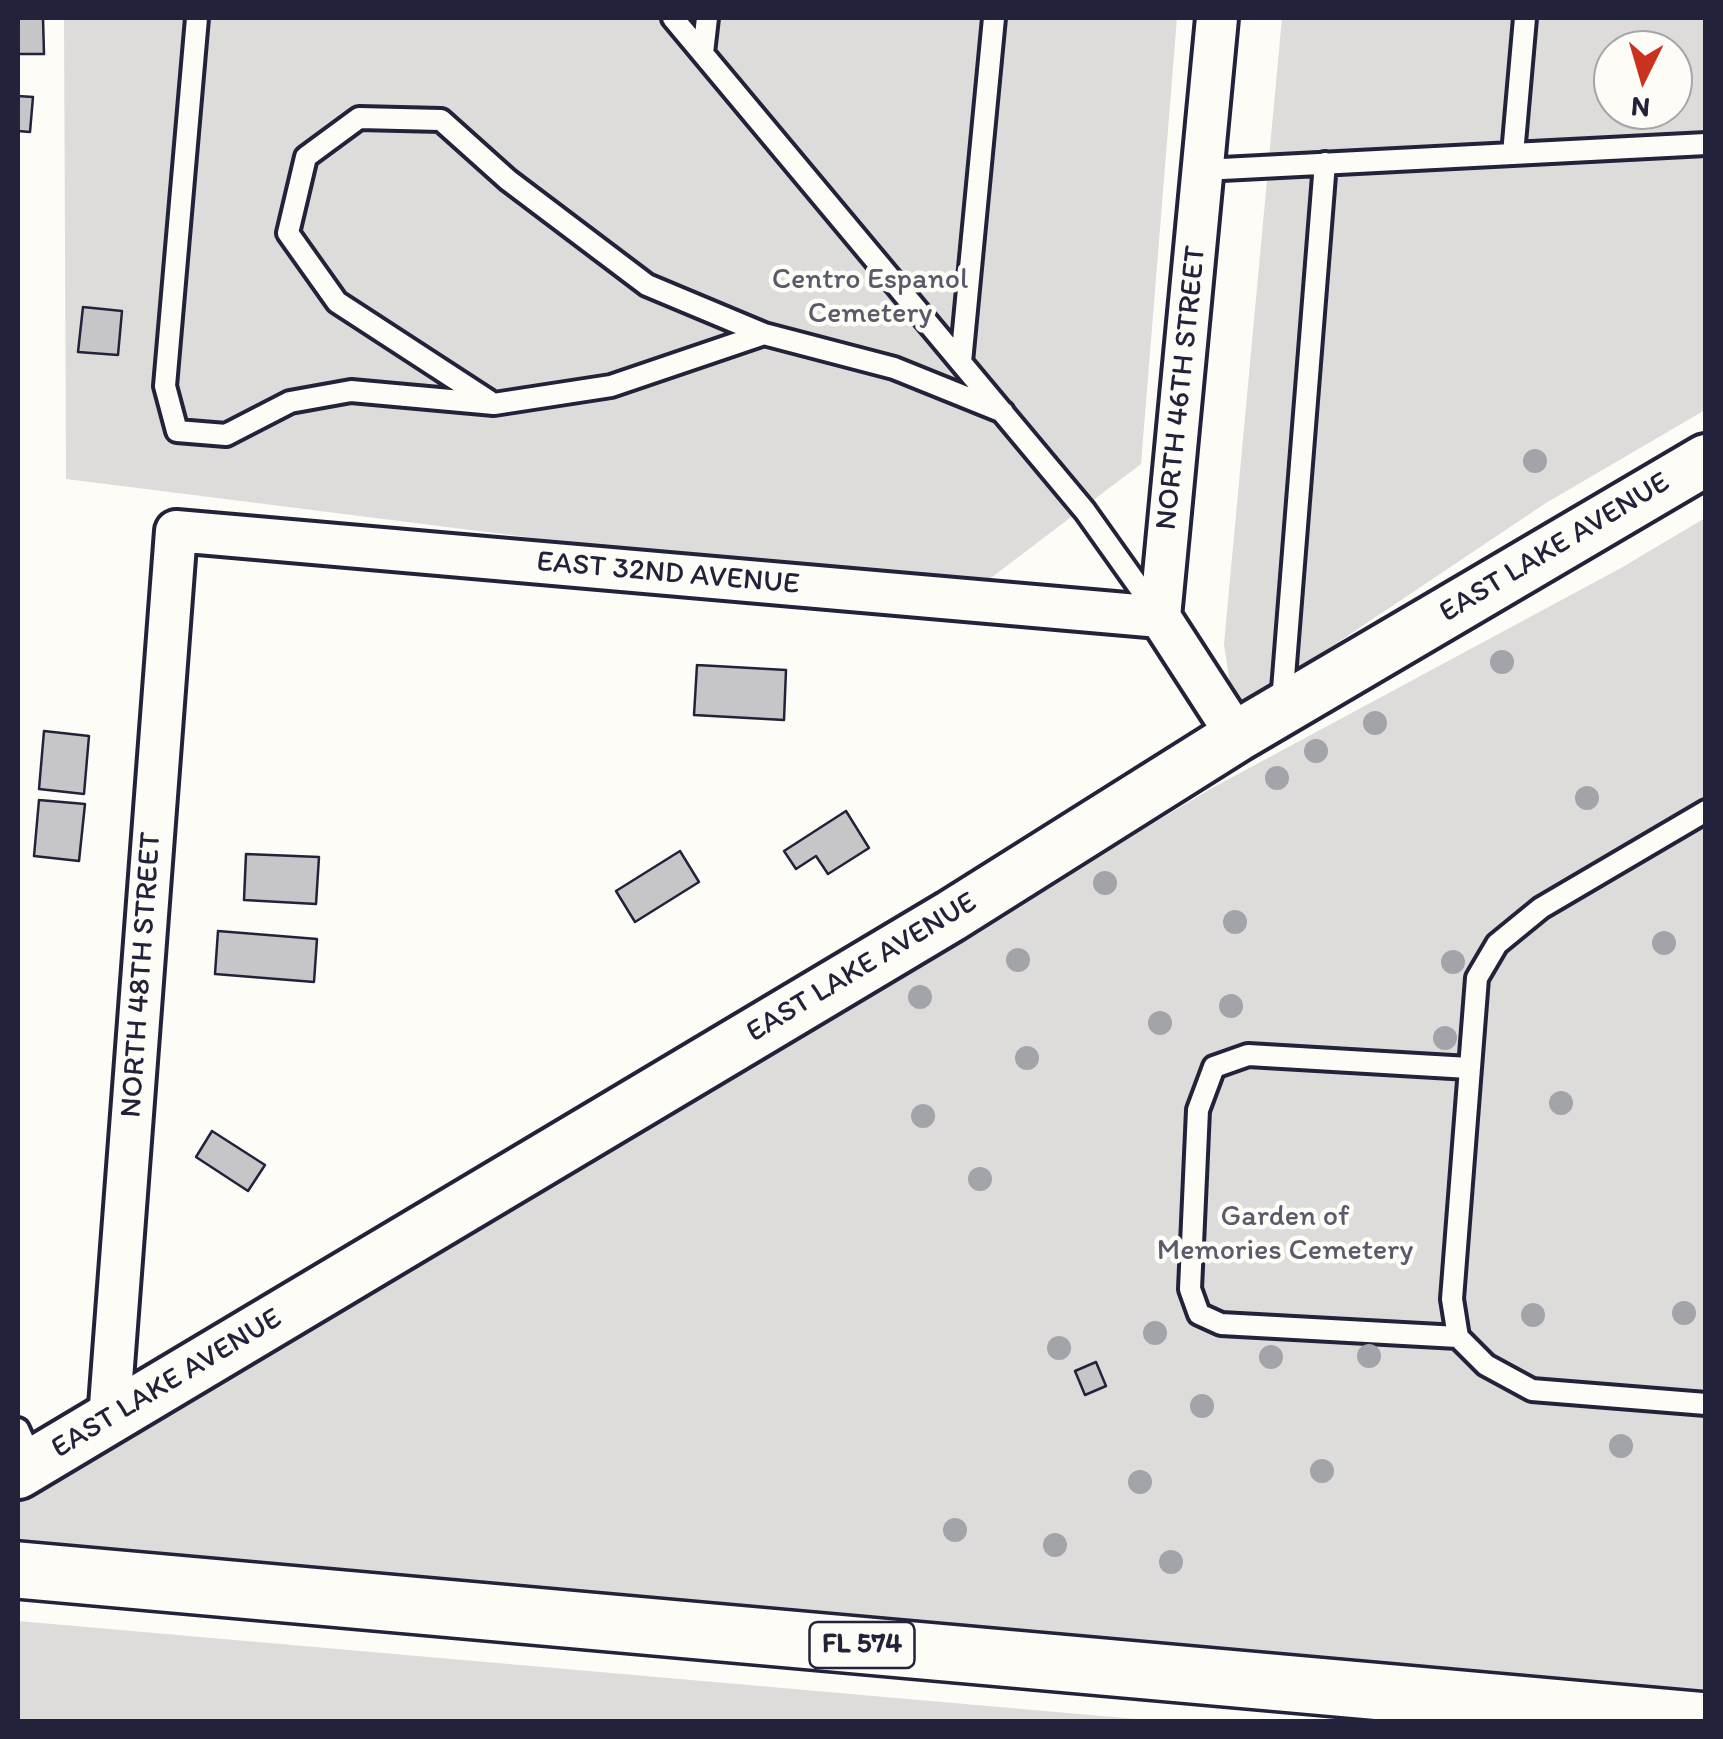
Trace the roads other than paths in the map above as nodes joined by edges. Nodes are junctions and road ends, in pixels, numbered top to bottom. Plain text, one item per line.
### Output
1 (197, 18) edge
2 (673, 18) edge
3 (707, 18) edge
4 (994, 18) edge
5 (1217, 18) edge
6 (1525, 18) edge
7 (702, 53) junction
8 (1706, 144) edge
9 (1513, 154) junction
10 (1325, 164) junction
11 (1203, 170) junction
12 (764, 334) junction
13 (961, 362) junction
14 (494, 404) junction
15 (1003, 412) junction
16 (1706, 460) edge
17 (176, 530) joint
18 (1160, 617) junction
19 (1282, 710) junction
20 (1237, 736) junction
21 (1706, 811) edge
22 (1469, 1068) junction
23 (1458, 1337) junction
24 (1706, 1404) edge
25 (109, 1419) junction
26 (23, 1455) edge
27 (18, 1570) edge
28 (1706, 1721) edge

1 - 14 lane
2 - 7 lane
3 - 7 lane
4 - 13 lane
5 - 11 street, NORTH 46TH STREET
6 - 9 lane
7 - 13 lane
8 - 9 lane
9 - 10 lane
10 - 11 lane
10 - 19 lane
11 - 18 street, NORTH 46TH STREET
12 - 14 lane
12 - 14 lane
12 - 15 lane
13 - 15 lane
15 - 18 lane
16 - 19 street, EAST LAKE AVENUE
17 - 18 street, EAST 32ND AVENUE
17 - 25 street, NORTH 48TH STREET
18 - 20 street
19 - 20 street, EAST LAKE AVENUE
20 - 25 street, EAST LAKE AVENUE
21 - 22 lane
22 - 23 lane
22 - 23 lane
23 - 24 lane
25 - 26 street, EAST LAKE AVENUE
27 - 28 main road, FL 574

